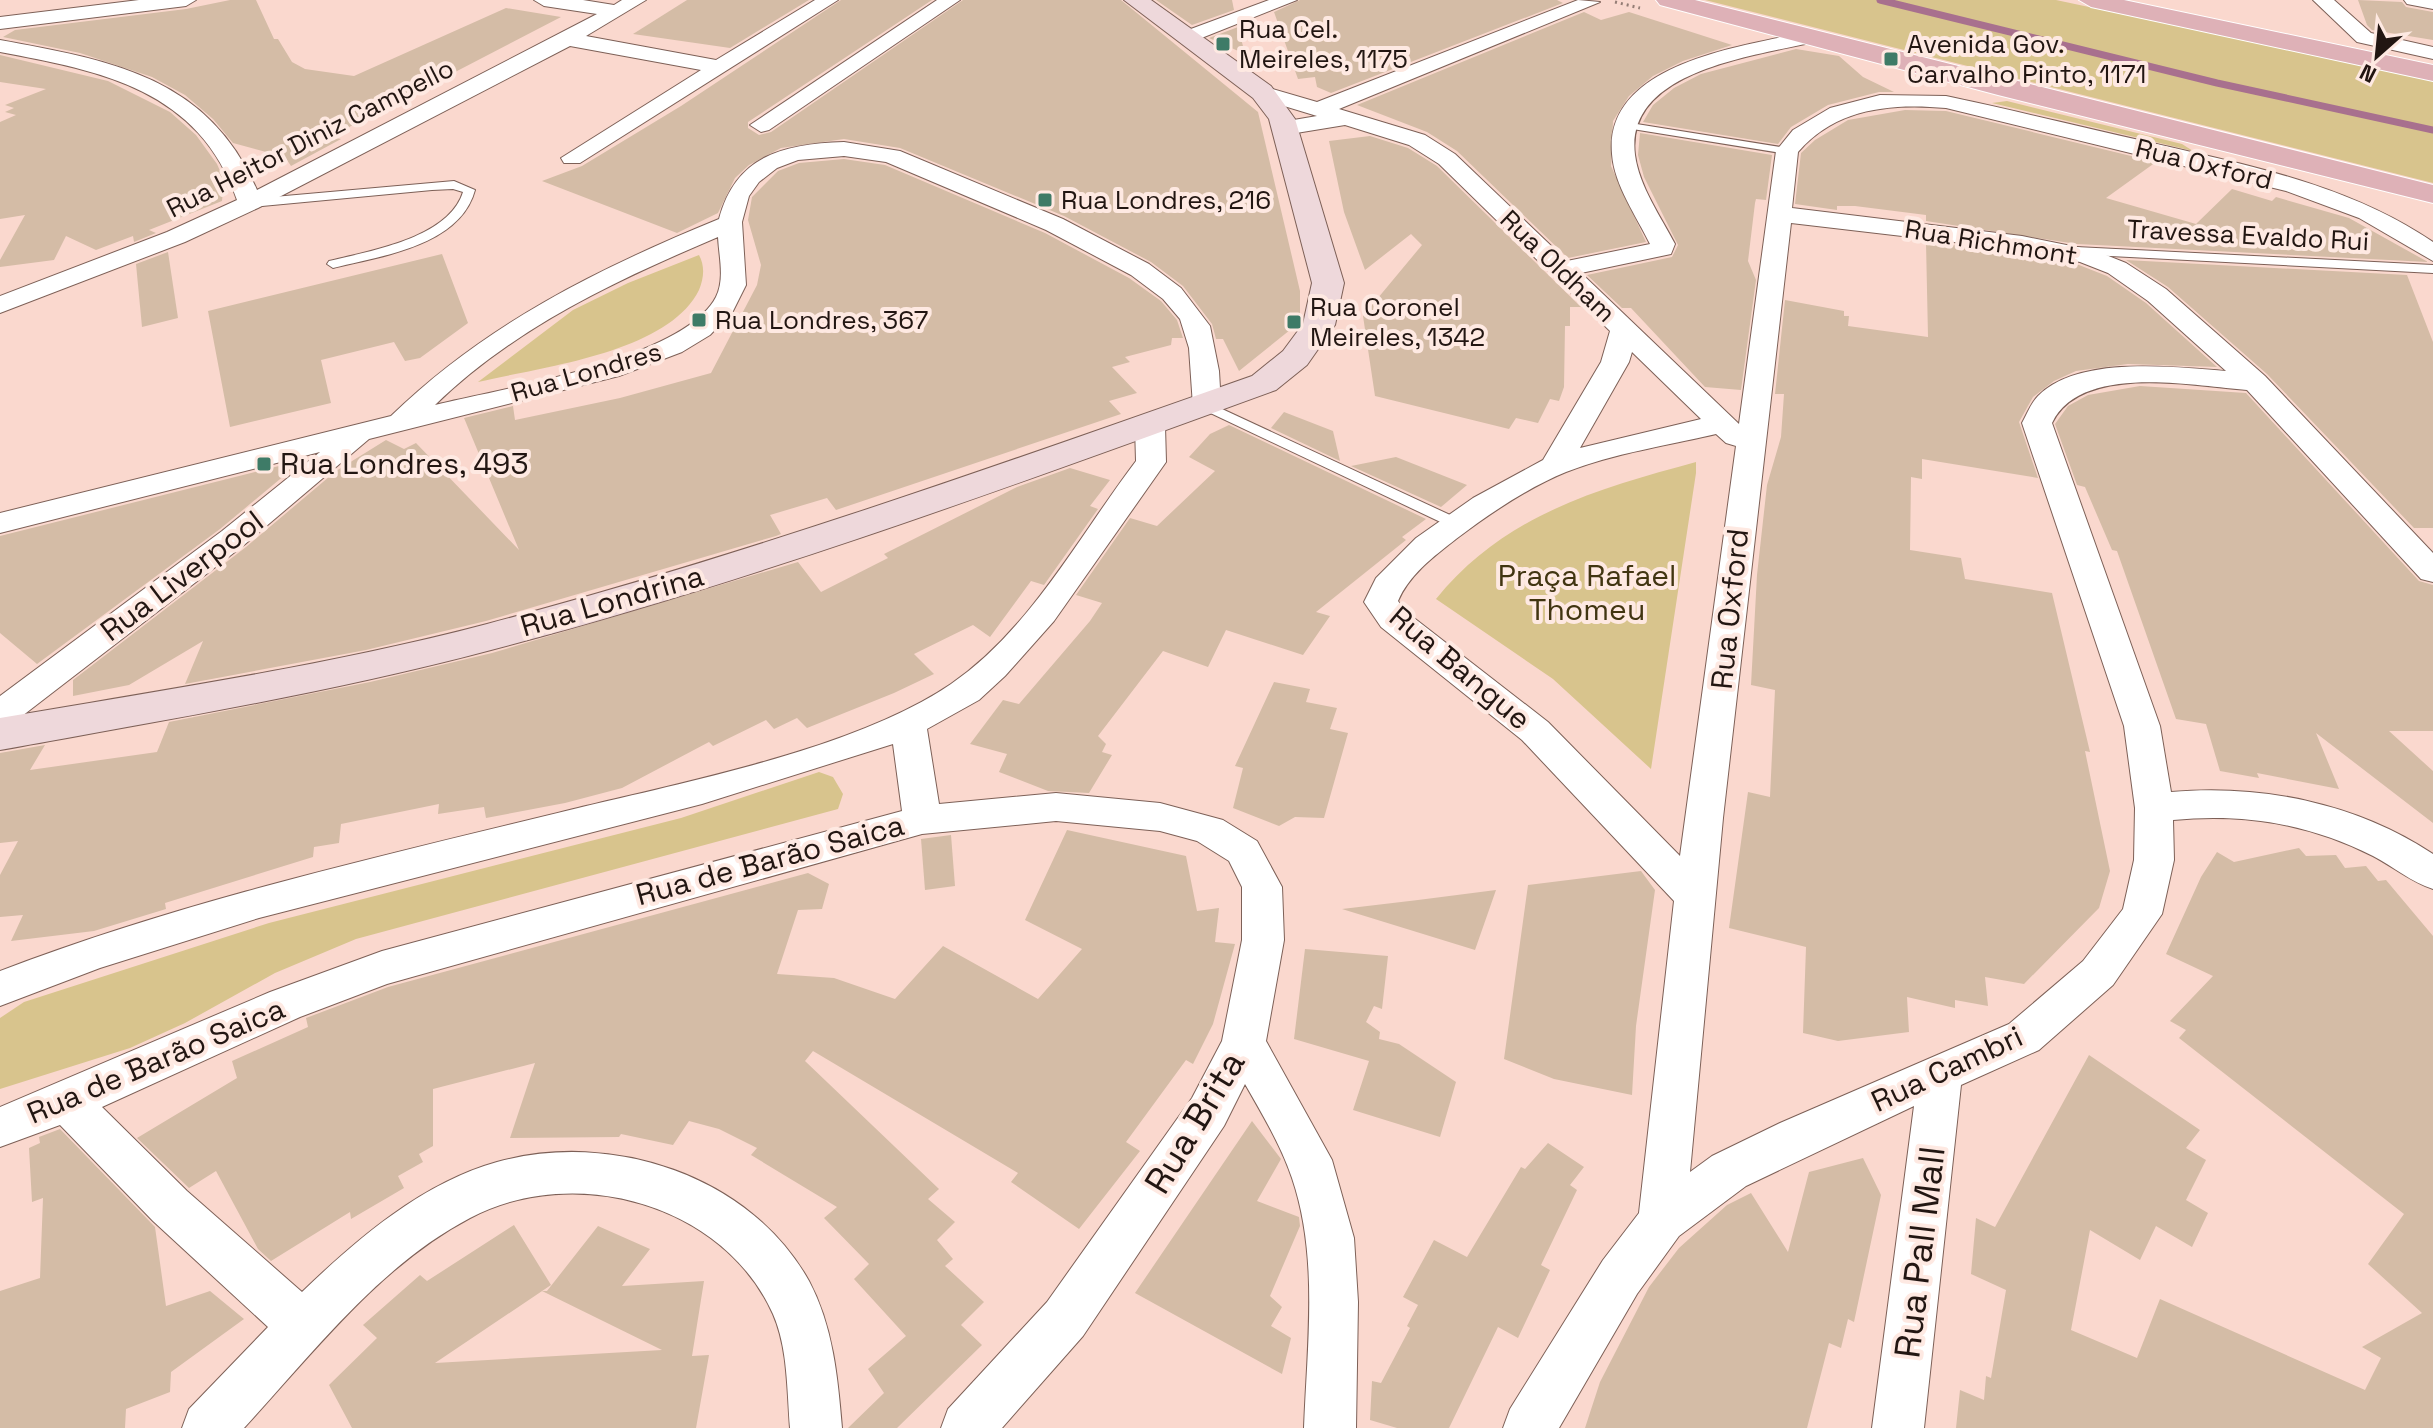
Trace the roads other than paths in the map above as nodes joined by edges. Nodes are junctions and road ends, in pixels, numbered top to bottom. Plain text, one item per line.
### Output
1 (186, 0) edge
2 (544, 0) edge
3 (828, 0) edge
4 (950, 0) edge
5 (1136, 0) edge
6 (1287, 0) edge
7 (1668, 0) edge
8 (2091, 0) edge
9 (2323, 0) edge
10 (2414, 0) edge
11 (1590, 2) dead end
12 (2433, 3) edge
13 (2129, 4) edge
14 (626, 6) edge
15 (0, 23) edge
16 (1187, 37) junction
17 (1811, 37) junction
18 (567, 39) junction
19 (0, 46) edge
20 (2433, 53) edge
21 (721, 67) junction
22 (1923, 67) junction
23 (2433, 73) edge
24 (2007, 89) junction
25 (1262, 92) junction
26 (1923, 99) junction
27 (1964, 106) junction
28 (1319, 109) junction
29 (1346, 118) junction
30 (761, 125) dead end
31 (1624, 125) junction
32 (1284, 128) junction
33 (1787, 151) junction
34 (2219, 154) junction
35 (572, 158) dead end
36 (2433, 194) edge
37 (250, 203) junction
38 (1780, 214) junction
39 (730, 223) junction
40 (2062, 250) junction
41 (2433, 253) edge
42 (333, 264) dead end
43 (1564, 269) junction
44 (2433, 269) edge
45 (0, 305) edge
46 (1624, 330) junction
47 (2255, 382) junction
48 (1207, 406) junction
49 (400, 423) junction
50 (1722, 423) junction
51 (1150, 426) junction
52 (360, 434) junction
53 (1748, 449) junction
54 (1554, 467) junction
55 (0, 523) edge
56 (1457, 524) junction
57 (2433, 572) edge
58 (0, 714) edge
59 (908, 724) junction
60 (0, 734) edge
61 (2154, 808) junction
62 (922, 820) junction
63 (2433, 874) edge
64 (1695, 897) junction
65 (0, 989) edge
66 (1244, 1043) junction
67 (1940, 1076) junction
68 (68, 1103) junction
69 (0, 1127) edge
70 (1662, 1220) junction
71 (304, 1327) junction
72 (208, 1428) edge
73 (816, 1428) edge
74 (967, 1428) edge
75 (1330, 1428) edge
76 (1529, 1428) edge
77 (1898, 1428) edge

1 - 15 street
2 - 14 street
3 - 21 street
4 - 30 street
5 - 16 street
6 - 16 street
7 - 17 main road
8 - 13 main road
9 - 20 street
10 - 12 street
11 - 28 street
13 - 23 main road
14 - 18 street, Rua Heitor Diniz Campello
16 - 25 street
17 - 22 main road
17 - 31 street
18 - 21 street
18 - 37 street, Rua Heitor Diniz Campello
19 - 37 street
21 - 35 street
22 - 24 main road
22 - 26 street
24 - 27 street
24 - 34 main road
25 - 28 street, Rua Oldham
25 - 32 street, Rua Londrina
26 - 27 street, Rua Oxford
26 - 33 street, Rua Oxford
27 - 34 street, Rua Oxford
28 - 29 street, Rua Oldham
29 - 32 street, Rua Oldham
29 - 43 street, Rua Oldham
31 - 33 lane
31 - 43 street
32 - 48 street, Rua Londrina
33 - 38 street, Rua Oxford
34 - 36 main road
34 - 41 street, Rua Oxford
37 - 42 lane
37 - 45 street, Rua Heitor Diniz Campello
38 - 40 street, Rua Richmont
38 - 53 street, Rua Oxford
39 - 48 street, Rua Londres
39 - 49 street, Rua Londres
39 - 49 street, Rua Londres
40 - 44 lane, Travessa Evaldo Rui
40 - 47 street, Rua Richmont
43 - 46 street, Rua Oldham
46 - 50 street, Rua Oldham
46 - 54 street
47 - 57 street
47 - 61 street, Rua Cambri
48 - 51 street, Rua Londrina
48 - 56 lane
49 - 52 street, Rua Londres
50 - 53 street, Rua Oldham
50 - 54 street, Rua Bangue
51 - 59 street
51 - 60 street, Rua Londrina
52 - 55 street, Rua Londres
52 - 58 street, Rua Liverpool
53 - 64 street, Rua Oxford
54 - 56 street, Rua Bangue
56 - 64 street, Rua Bangue
59 - 62 street, Rua de Barão Saica
59 - 65 street
61 - 63 street
61 - 67 street, Rua Cambri
62 - 66 street, Rua Brita
62 - 68 street, Rua de Barão Saica
64 - 70 street, Rua Oxford
66 - 74 street, Rua Brita
66 - 75 street
67 - 70 street, Rua Cambri
67 - 77 street, Rua Pall Mall
68 - 69 street, Rua de Barão Saica
68 - 71 street
70 - 76 street, Rua Cambri
71 - 72 street
71 - 73 street

